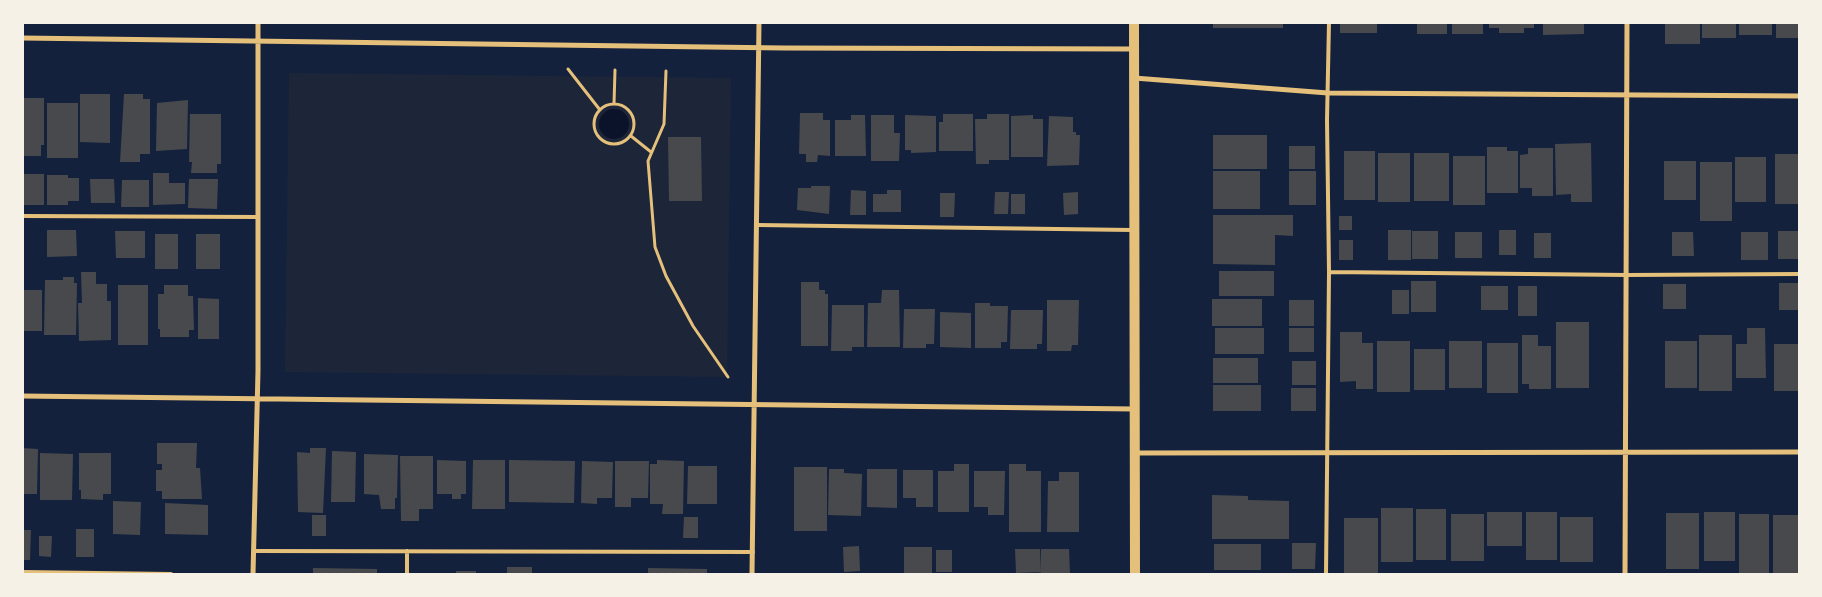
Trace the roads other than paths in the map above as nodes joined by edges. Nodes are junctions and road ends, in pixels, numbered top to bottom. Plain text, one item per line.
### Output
1 (258, 22) edge
2 (759, 22) edge
3 (1134, 22) edge
4 (1329, 22) edge
5 (1627, 22) edge
6 (22, 38) edge
7 (258, 41) junction
8 (759, 47) junction
9 (1134, 49) junction
10 (1134, 78) junction
11 (1328, 93) junction
12 (1627, 96) junction
13 (1800, 96) edge
14 (22, 216) edge
15 (258, 217) junction
16 (757, 225) junction
17 (1134, 230) junction
18 (1328, 272) junction
19 (1800, 274) edge
20 (1627, 275) junction
21 (22, 396) edge
22 (257, 398) junction
23 (754, 404) junction
24 (1135, 409) junction
25 (1626, 452) junction
26 (1800, 452) edge
27 (1135, 453) junction
28 (1327, 453) junction
29 (254, 550) junction
30 (407, 551) junction
31 (753, 552) junction
32 (22, 572) edge
33 (172, 574) edge
34 (253, 574) edge
35 (407, 574) edge
36 (752, 574) edge
37 (1135, 574) edge
38 (1326, 574) edge
39 (1625, 574) edge

1 - 7 street
2 - 8 street
3 - 9 main road
4 - 11 lane
5 - 12 street
6 - 7 street
7 - 8 street
7 - 15 street
8 - 9 street
8 - 16 street
9 - 10 main road
10 - 11 street
10 - 17 main road
11 - 12 street
11 - 18 lane
12 - 13 street
12 - 20 street
14 - 15 lane
15 - 22 street
16 - 17 lane
16 - 23 street
17 - 24 main road
18 - 20 lane
18 - 28 lane
19 - 20 lane
20 - 25 street
21 - 22 street
22 - 23 street
22 - 29 street
23 - 24 street
23 - 31 street
24 - 27 main road
25 - 26 street
25 - 28 street
25 - 39 street
27 - 28 street
27 - 37 main road
28 - 38 lane
29 - 30 lane
29 - 34 street
30 - 31 lane
30 - 35 lane
31 - 36 street
32 - 33 lane

